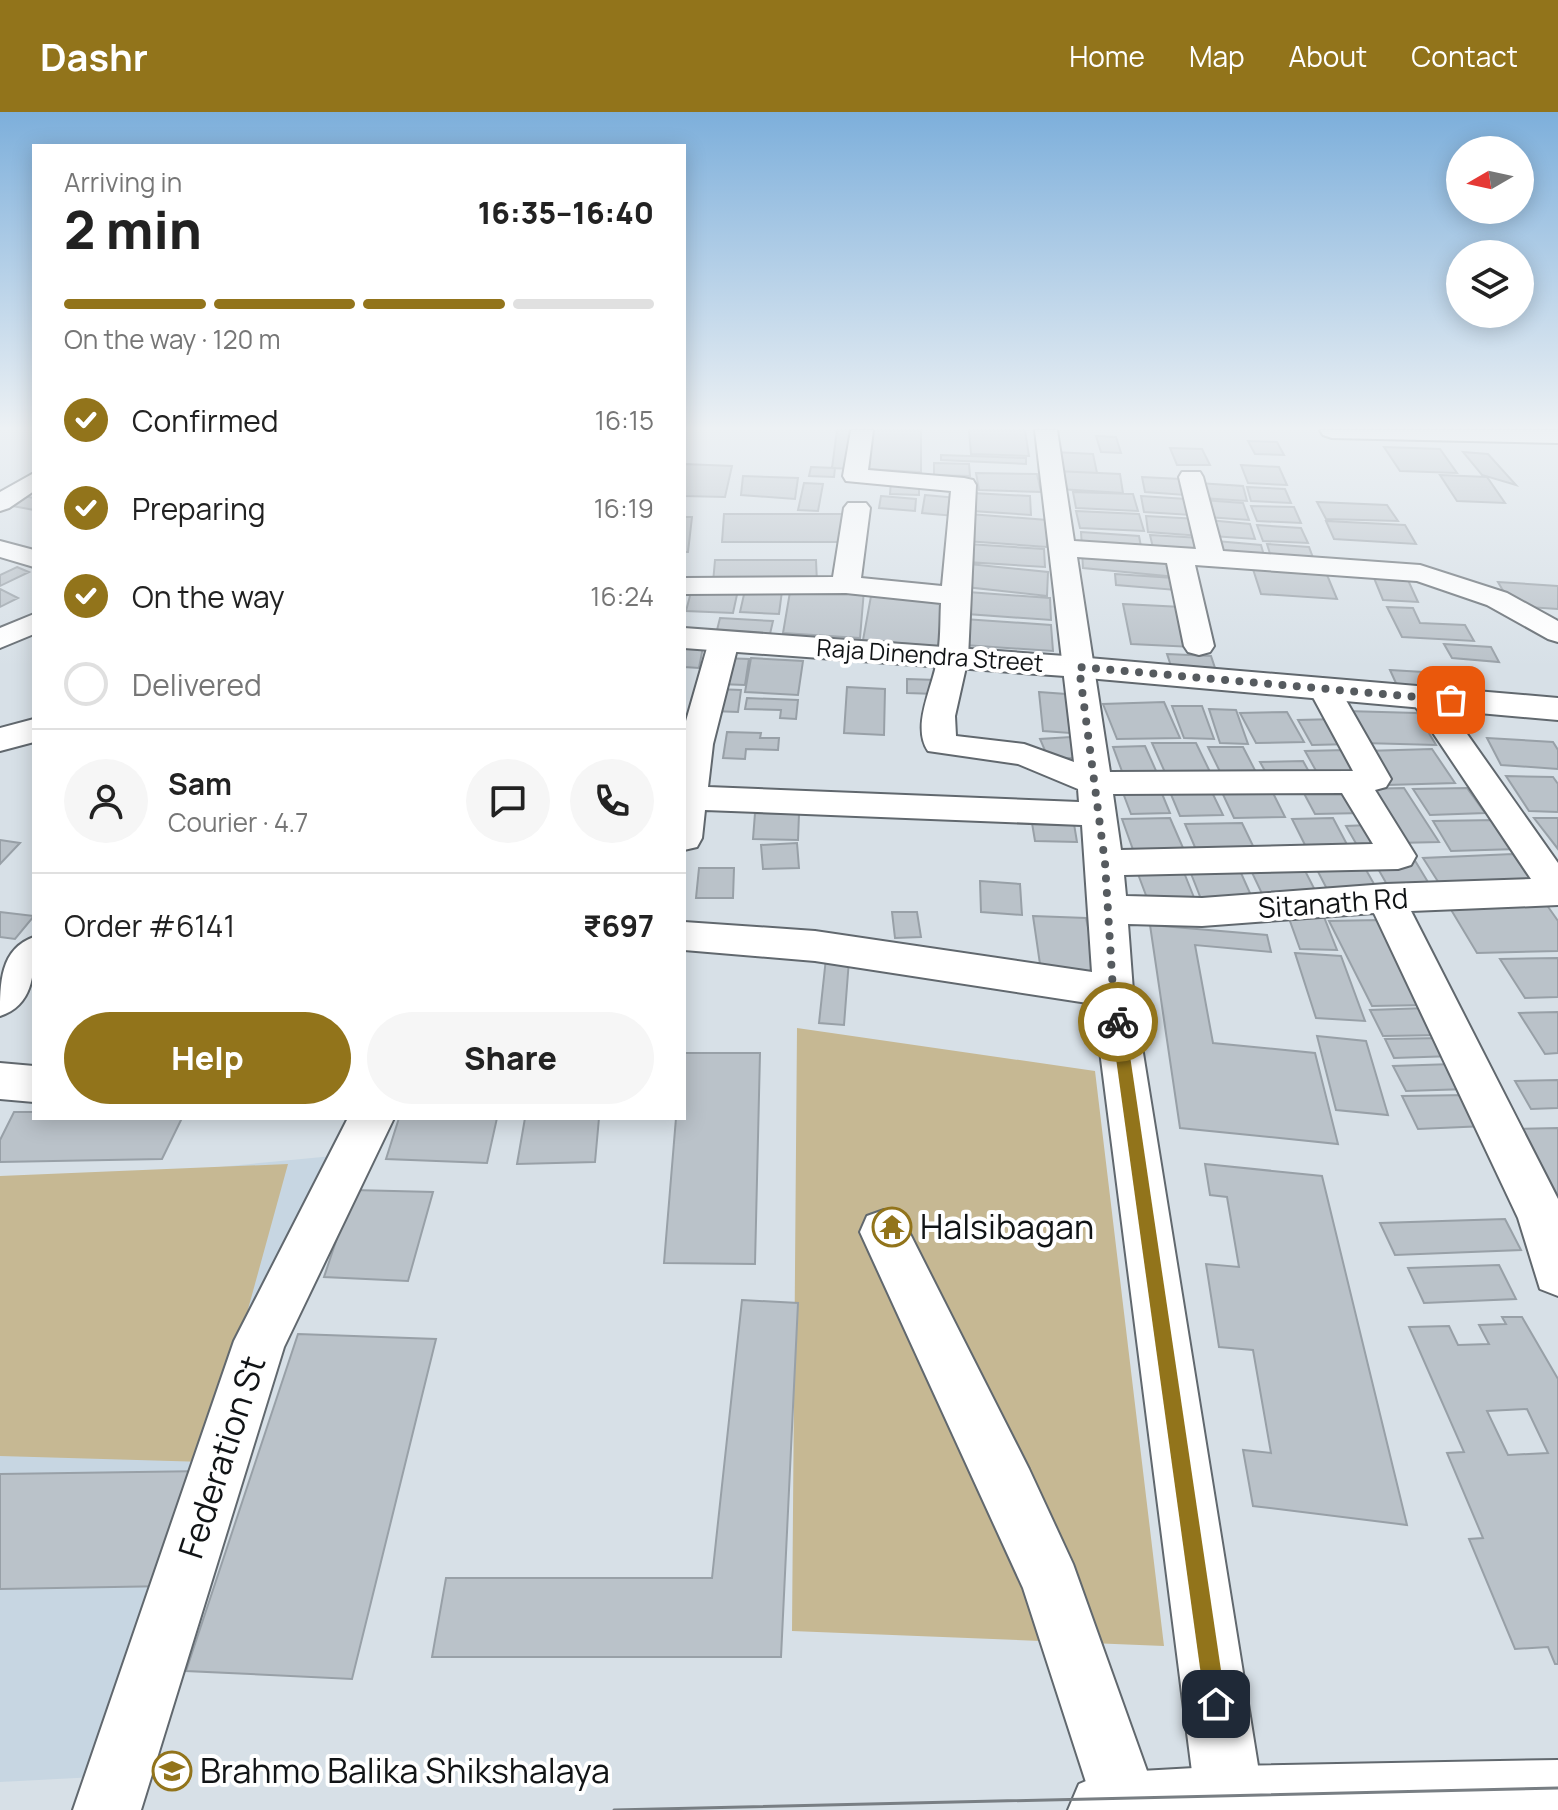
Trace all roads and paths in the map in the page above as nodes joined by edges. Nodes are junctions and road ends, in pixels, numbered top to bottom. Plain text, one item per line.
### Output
1 (857, 509) edge
2 (962, 509) edge
3 (1056, 509) edge
4 (1199, 509) edge
5 (1061, 548) junction
6 (0, 549) edge
7 (32, 556) edge
8 (1179, 556) junction
9 (1212, 559) junction
10 (846, 585) junction
11 (686, 586) edge
12 (955, 596) junction
13 (32, 624) edge
14 (1558, 633) edge
15 (686, 638) edge
16 (0, 639) edge
17 (724, 641) junction
18 (1199, 646) dead end
19 (953, 658) junction
20 (1079, 667) junction
21 (1324, 688) junction
22 (1425, 697) junction
23 (1558, 709) edge
24 (32, 731) edge
25 (0, 740) edge
26 (690, 745) edge
27 (1353, 782) junction
28 (691, 798) junction
29 (1096, 798) junction
30 (686, 827) edge
31 (1105, 863) junction
32 (1558, 891) edge
33 (1386, 898) junction
34 (1109, 910) junction
35 (686, 936) edge
36 (25, 954) edge
37 (1113, 991) junction
38 (0, 1000) edge
39 (0, 1081) edge
40 (32, 1084) edge
41 (370, 1120) edge
42 (884, 1232) dead end
43 (1558, 1272) edge
44 (1558, 1797) edge
45 (1230, 1803) junction
46 (1117, 1809) edge
47 (107, 1810) edge

1 - 10 street
2 - 12 street
3 - 5 street
4 - 9 street
5 - 8 street
5 - 20 street
6 - 7 street
8 - 9 street
8 - 18 street
9 - 14 street
10 - 11 street
10 - 12 street
12 - 19 street
13 - 16 street
15 - 17 main road, Raja Dinendra Street
17 - 19 main road, Raja Dinendra Street
17 - 26 street
19 - 20 main road, Raja Dinendra Street
19 - 29 street
20 - 21 main road, Raja Dinendra Street
20 - 29 street
21 - 22 main road, Raja Dinendra Street
21 - 27 street
22 - 23 main road, Raja Dinendra Street
22 - 32 street
24 - 25 main road
26 - 28 street
27 - 29 street
27 - 31 street
28 - 29 street
28 - 30 street
29 - 31 street
31 - 34 street
32 - 33 street, Sitanath Rd
33 - 34 street, Sitanath Rd
33 - 43 street
34 - 37 street
35 - 37 street
36 - 38 street
37 - 45 street
39 - 40 street
41 - 47 street, Federation St
42 - 46 street
44 - 45 main road
45 - 46 main road

